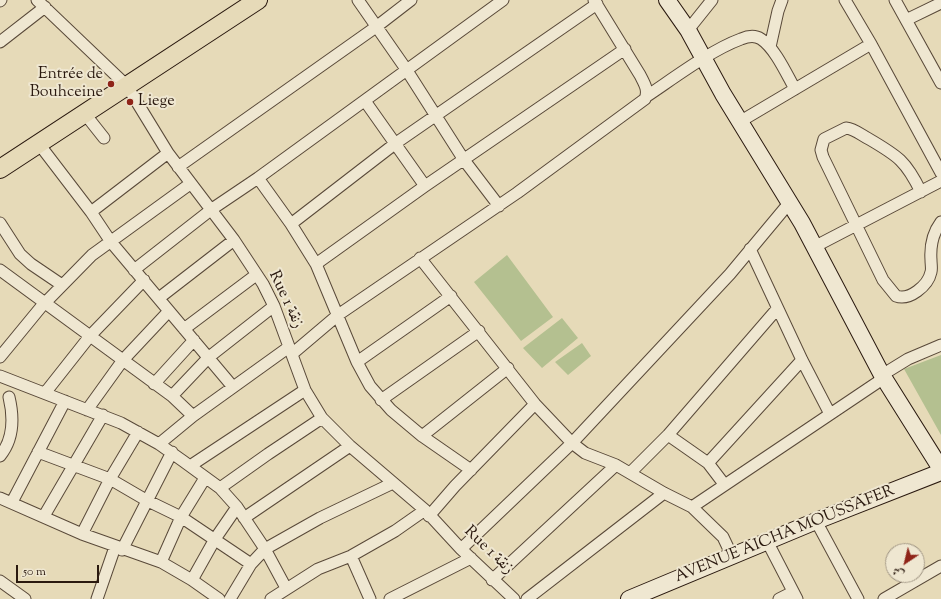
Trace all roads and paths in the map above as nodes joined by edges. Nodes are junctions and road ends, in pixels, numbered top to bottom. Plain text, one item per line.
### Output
1 (258, 0) edge
2 (358, 0) edge
3 (411, 0) edge
4 (503, 0) edge
5 (667, 0) edge
6 (712, 0) edge
7 (782, 0) edge
8 (845, 0) edge
9 (895, 0) edge
10 (595, 2) edge
11 (941, 2) edge
12 (41, 3) edge
13 (906, 20) junction
14 (376, 27) junction
15 (688, 30) junction
16 (0, 42) edge
17 (872, 44) junction
18 (770, 47) junction
19 (625, 49) junction
20 (704, 60) junction
21 (406, 70) junction
22 (941, 82) edge
23 (126, 86) junction
24 (795, 90) junction
25 (647, 96) junction
26 (365, 101) junction
27 (85, 114) junction
28 (437, 116) junction
29 (741, 121) junction
30 (104, 138) dead end
31 (396, 143) junction
32 (39, 144) junction
33 (168, 153) junction
34 (464, 160) junction
35 (178, 168) junction
36 (0, 169) edge
37 (941, 173) edge
38 (258, 178) junction
39 (941, 181) edge
40 (190, 184) junction
41 (425, 186) junction
42 (921, 192) junction
43 (790, 202) junction
44 (499, 206) junction
45 (212, 209) junction
46 (91, 212) junction
47 (941, 222) edge
48 (0, 223) edge
49 (291, 224) junction
50 (857, 226) junction
51 (234, 240) junction
52 (111, 242) junction
53 (814, 247) junction
54 (750, 249) junction
55 (420, 258) junction
56 (316, 264) junction
57 (0, 270) edge
58 (134, 270) junction
59 (256, 275) junction
60 (144, 280) junction
61 (62, 285) junction
62 (451, 296) junction
63 (159, 298) junction
64 (45, 303) junction
65 (274, 306) junction
66 (777, 309) junction
67 (169, 311) junction
68 (338, 315) junction
69 (184, 329) junction
70 (479, 331) junction
71 (90, 336) junction
72 (194, 340) junction
73 (941, 345) edge
74 (290, 351) junction
75 (209, 357) junction
76 (0, 358) edge
77 (123, 360) junction
78 (802, 360) junction
79 (357, 362) junction
80 (508, 368) junction
81 (0, 376) edge
82 (883, 376) junction
83 (154, 384) junction
84 (233, 387) junction
85 (305, 390) junction
86 (45, 393) junction
87 (172, 396) junction
88 (9, 397) dead end
89 (381, 400) junction
90 (65, 401) junction
91 (535, 404) junction
92 (87, 410) junction
93 (830, 414) junction
94 (103, 415) junction
95 (192, 416) junction
96 (322, 418) junction
97 (138, 432) junction
98 (668, 435) junction
99 (422, 436) junction
100 (572, 443) junction
101 (159, 444) junction
102 (350, 446) junction
103 (38, 452) junction
104 (172, 452) junction
105 (0, 456) edge
106 (708, 463) junction
107 (616, 465) junction
108 (75, 466) junction
109 (190, 466) junction
110 (471, 470) junction
111 (941, 470) edge
112 (631, 472) junction
113 (205, 478) junction
114 (110, 479) junction
115 (393, 483) junction
116 (724, 484) junction
117 (220, 488) junction
118 (664, 493) junction
119 (0, 498) edge
120 (146, 500) junction
121 (12, 502) junction
122 (237, 507) junction
123 (692, 507) junction
124 (427, 513) junction
125 (44, 516) junction
126 (181, 516) junction
127 (244, 518) junction
128 (816, 521) junction
129 (82, 534) junction
130 (215, 539) junction
131 (767, 541) junction
132 (118, 548) junction
133 (265, 549) junction
134 (461, 549) junction
135 (351, 556) junction
136 (732, 556) junction
137 (471, 558) junction
138 (161, 562) junction
139 (251, 564) junction
140 (941, 566) edge
141 (192, 580) junction
142 (492, 580) junction
143 (0, 581) edge
144 (286, 588) junction
145 (795, 596) edge
146 (25, 599) edge
147 (96, 599) edge
148 (219, 599) edge
149 (230, 599) edge
150 (270, 599) edge
151 (370, 599) edge
152 (390, 599) edge
153 (514, 599) edge
154 (527, 599) edge
155 (629, 599) edge
156 (779, 599) edge
157 (858, 599) edge
158 (884, 599) edge

1 - 23 main road
2 - 14 street
3 - 14 street
4 - 21 street
5 - 15 street
6 - 15 street
7 - 18 street
8 - 17 street
9 - 13 street
10 - 19 street
10 - 28 street
11 - 13 street
12 - 16 street
12 - 23 street, Rue 1 زنقة
13 - 22 street
14 - 21 street
14 - 35 street
15 - 20 street
17 - 24 street
17 - 37 street
18 - 20 street
18 - 24 street
19 - 25 street
19 - 34 street
20 - 25 street
20 - 29 street
21 - 26 street
21 - 28 street
23 - 27 main road
23 - 33 street, Rue 1 زنقة
24 - 29 street
25 - 44 street
26 - 31 street
26 - 38 street
27 - 30 street
27 - 32 main road
28 - 31 street
28 - 34 street
29 - 43 street
31 - 41 street
31 - 49 street
32 - 36 main road
32 - 46 street
33 - 35 street, Rue 1 زنقة
33 - 46 street
34 - 41 street
34 - 44 street
35 - 40 street, Rue 1 زنقة
38 - 45 street
38 - 49 street
39 - 42 street
40 - 45 street, Rue 1 زنقة
40 - 52 street
41 - 56 street
42 - 50 street
42 - 50 street
43 - 53 street
43 - 54 street
44 - 55 street
45 - 51 street, Rue 1 زنقة
45 - 58 street
46 - 52 street
47 - 50 street
48 - 61 street
49 - 56 street
50 - 53 street
51 - 59 street, Rue 1 زنقة
51 - 63 street
52 - 58 street
52 - 61 street
53 - 82 street
54 - 66 street
54 - 100 street
55 - 62 street
55 - 68 street
56 - 68 street
57 - 64 street
58 - 60 street
59 - 65 street, Rue 1 زنقة
59 - 69 street
60 - 63 street
60 - 71 street
61 - 64 street
62 - 70 street
62 - 79 street
63 - 67 street
64 - 71 street
64 - 76 street
65 - 74 street, Rue 1 زنقة
65 - 75 street
66 - 78 street
66 - 98 street
67 - 69 street
67 - 77 street
68 - 74 street
68 - 79 street
69 - 72 street
70 - 80 street
70 - 89 street
71 - 77 street
71 - 86 street
72 - 75 street
72 - 83 street
73 - 82 street
74 - 84 street
74 - 85 street, Rue 1 زنقة
75 - 84 street
75 - 87 street
77 - 83 street
77 - 92 street
78 - 93 street
78 - 106 street
79 - 89 street
80 - 91 street
80 - 99 street
81 - 86 street
82 - 93 street
82 - 111 street
83 - 87 street
84 - 95 street
85 - 96 street, Rue 1 زنقة
85 - 109 street
86 - 90 street
87 - 95 street
88 - 105 street
89 - 99 street
90 - 92 street
90 - 103 street
91 - 100 street
91 - 110 street
92 - 94 street
93 - 116 street
94 - 97 street
94 - 108 street
95 - 101 street
96 - 102 street, Rue 1 زنقة
96 - 117 street
97 - 101 street
97 - 114 street
98 - 106 street
98 - 112 street
99 - 110 street
100 - 107 street
100 - 134 street
101 - 104 street
102 - 115 street, Rue 1 زنقة
102 - 127 street
103 - 108 street
103 - 121 street
104 - 109 street
104 - 120 street
106 - 116 street
107 - 112 street
107 - 142 street
108 - 114 street
108 - 125 street
109 - 113 street
110 - 124 street
111 - 128 street, AVENUE AICHA MOUSSAFER
112 - 118 street
113 - 117 street
113 - 126 street
114 - 120 street
114 - 129 street
115 - 124 street, Rue 1 زنقة
115 - 133 street
116 - 123 street
117 - 122 street
118 - 123 street
118 - 154 street
119 - 121 street
120 - 126 street
120 - 132 street
121 - 125 street
122 - 127 street
122 - 130 street
123 - 136 street
124 - 134 street, Rue 1 زنقة
124 - 135 street
125 - 129 street
126 - 130 street
126 - 138 street
127 - 133 street
128 - 131 street, AVENUE AICHA MOUSSAFER
128 - 157 street
129 - 132 street
130 - 139 street
130 - 141 street
131 - 136 street, AVENUE AICHA MOUSSAFER
131 - 145 street
132 - 138 street
132 - 147 street
133 - 139 street
133 - 144 street
134 - 137 street, Rue 1 زنقة
135 - 144 street
135 - 151 street
136 - 155 street, AVENUE AICHA MOUSSAFER
137 - 142 street, Rue 1 زنقة
137 - 152 street
138 - 141 street
139 - 149 street
140 - 158 street
141 - 148 street
142 - 153 street, Rue 1 زنقة
143 - 146 street
144 - 150 street
145 - 156 street

